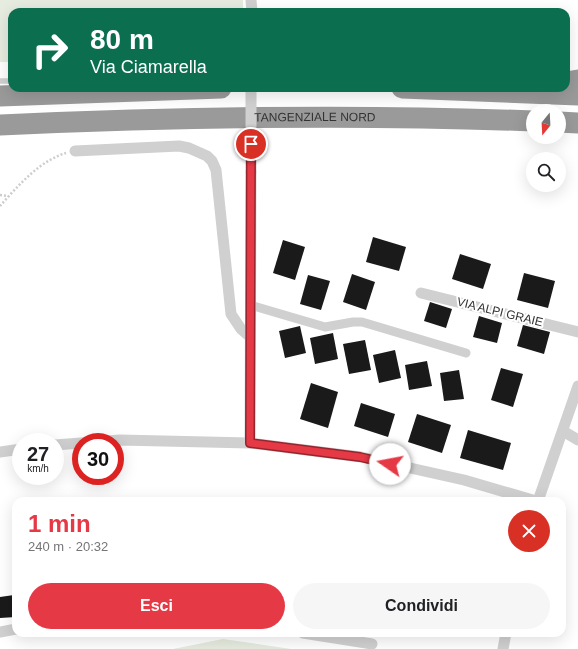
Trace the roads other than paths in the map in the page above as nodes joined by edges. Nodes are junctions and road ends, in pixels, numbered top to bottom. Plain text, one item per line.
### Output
1 (85, 92) edge
2 (251, 92) edge
3 (553, 92) edge
4 (578, 95) edge
5 (0, 96) edge
6 (526, 121) edge
7 (566, 122) edge
8 (578, 123) edge
9 (0, 125) edge
10 (75, 151) road end
11 (421, 293) dead end
12 (250, 305) junction
13 (578, 332) edge
14 (250, 337) junction
15 (466, 353) dead end
16 (578, 386) edge
17 (562, 431) junction
18 (578, 440) edge
19 (64, 443) edge
20 (250, 443) junction
21 (12, 450) edge
22 (0, 452) edge
23 (523, 497) edge
24 (538, 497) edge
25 (12, 630) edge
26 (0, 632) edge
27 (334, 637) edge
28 (505, 637) edge
29 (372, 642) edge
30 (503, 649) edge

1 - 5 highway
2 - 12 street, bridge
3 - 4 highway
6 - 9 highway, TANGENZIALE NORD
7 - 8 highway
10 - 14 street
11 - 13 street, VIA ALPI GRAIE
12 - 14 street
12 - 15 street
14 - 20 street
16 - 17 street
17 - 18 street
17 - 24 street
19 - 20 street
20 - 23 street
21 - 22 street
25 - 26 street
27 - 29 street
28 - 30 street

